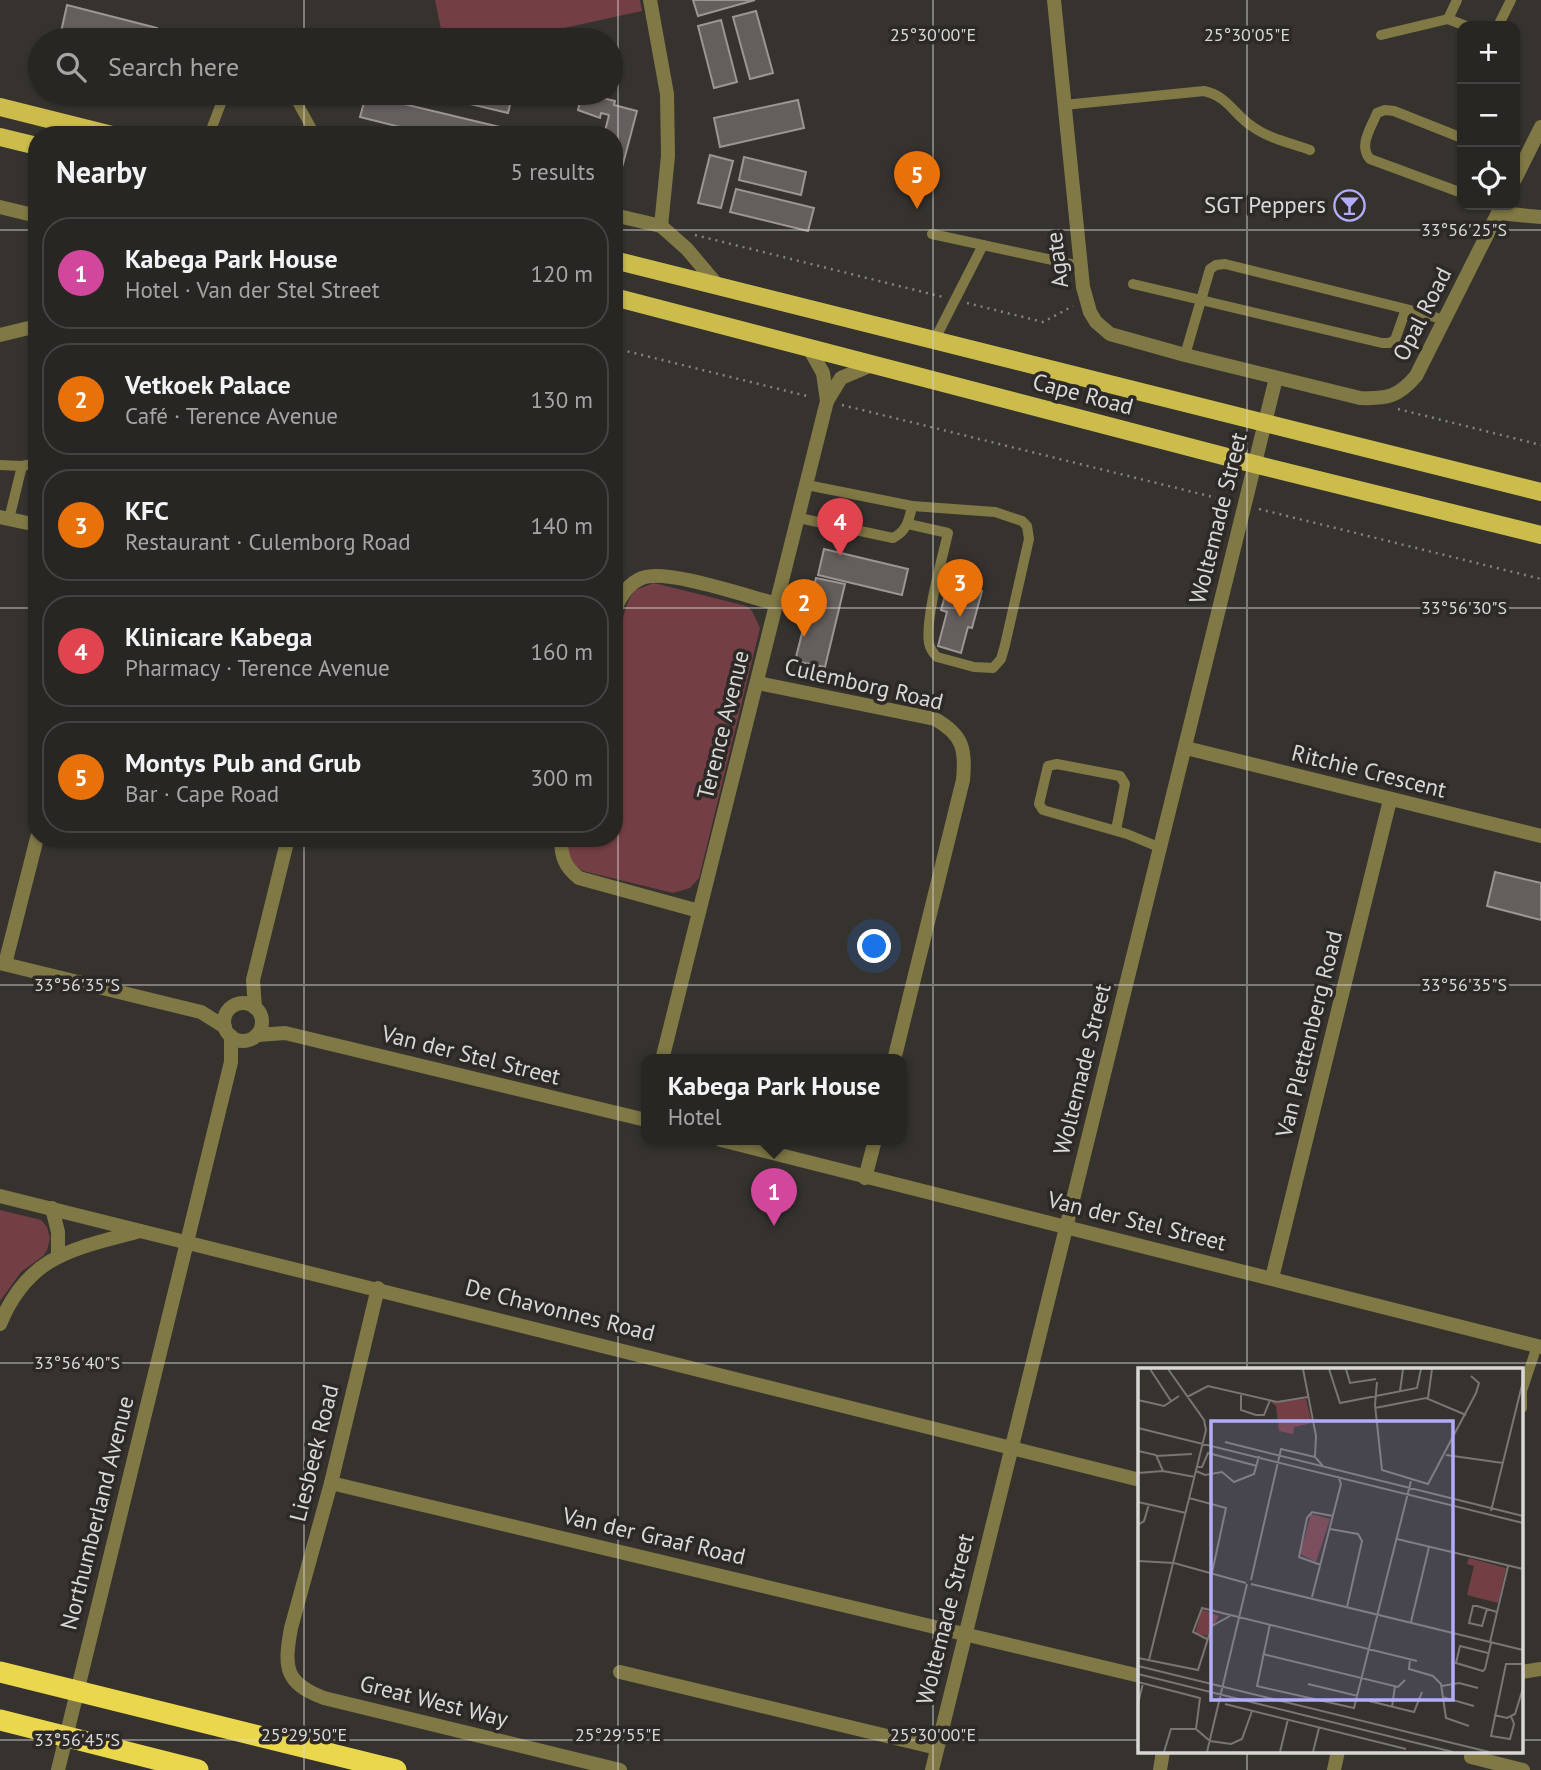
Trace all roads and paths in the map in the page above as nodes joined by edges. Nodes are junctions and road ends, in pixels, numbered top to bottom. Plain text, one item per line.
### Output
1 (650, 0) edge
2 (1054, 0) edge
3 (1457, 0) edge
4 (1511, 0) edge
5 (1448, 19) junction
6 (1500, 21) edge
7 (1457, 22) edge
8 (1381, 35) dead end
9 (220, 105) edge
10 (299, 105) edge
11 (1065, 105) junction
12 (0, 107) edge
13 (76, 126) edge
14 (212, 126) edge
15 (310, 126) edge
16 (1541, 127) edge
17 (1457, 136) edge
18 (0, 137) edge
19 (28, 144) edge
20 (1310, 150) dead end
21 (1520, 158) edge
22 (1457, 191) edge
23 (0, 206) edge
24 (1498, 210) edge
25 (1512, 210) edge
26 (28, 214) edge
27 (623, 217) edge
28 (1541, 217) edge
29 (662, 226) junction
30 (932, 234) dead end
31 (983, 245) junction
32 (623, 262) edge
33 (1080, 266) junction
34 (1133, 284) dead end
35 (719, 286) junction
36 (623, 299) edge
37 (1085, 299) junction
38 (955, 300) junction
39 (1201, 300) junction
40 (1406, 309) junction
41 (1445, 320) junction
42 (28, 328) edge
43 (0, 335) edge
44 (935, 339) junction
45 (809, 348) junction
46 (623, 350) edge
47 (1185, 355) junction
48 (874, 364) junction
49 (1276, 378) junction
50 (1380, 399) junction
51 (827, 401) junction
52 (1265, 423) junction
53 (1541, 445) edge
54 (1254, 464) junction
55 (0, 465) edge
56 (28, 465) edge
57 (22, 466) junction
58 (807, 485) junction
59 (1541, 492) edge
60 (1244, 505) junction
61 (912, 506) junction
62 (5, 518) edge
63 (799, 518) junction
64 (28, 523) edge
65 (908, 524) junction
66 (1541, 535) edge
67 (972, 562) dead end
68 (1541, 579) edge
69 (965, 587) dead end
70 (623, 592) edge
71 (777, 604) junction
72 (758, 682) junction
73 (1186, 748) junction
74 (1390, 800) junction
75 (1116, 830) junction
76 (1541, 836) edge
77 (35, 847) edge
78 (286, 847) edge
79 (562, 847) edge
80 (1161, 848) junction
81 (699, 911) junction
82 (3, 964) edge
83 (253, 980) junction
84 (233, 1007) junction
85 (201, 1012) junction
86 (258, 1012) junction
87 (228, 1032) junction
88 (285, 1033) junction
89 (251, 1038) junction
90 (663, 1054) edge
91 (895, 1054) edge
92 (231, 1062) junction
93 (641, 1120) edge
94 (740, 1145) edge
95 (874, 1145) edge
96 (865, 1178) junction
97 (0, 1196) edge
98 (52, 1208) junction
99 (1066, 1228) junction
100 (141, 1231) junction
101 (188, 1241) junction
102 (58, 1255) junction
103 (1272, 1278) junction
104 (378, 1288) junction
105 (0, 1324) edge
106 (1539, 1346) edge
107 (1524, 1387) edge
108 (1010, 1447) junction
109 (1138, 1479) edge
110 (331, 1483) junction
111 (291, 1628) joint
112 (965, 1634) junction
113 (0, 1672) edge
114 (620, 1672) dead end
115 (1138, 1676) edge
116 (0, 1720) edge
117 (937, 1748) junction
118 (1163, 1752) edge
119 (1338, 1752) edge
120 (1471, 1759) edge
121 (58, 1770) edge
122 (198, 1770) edge
123 (396, 1770) edge
124 (620, 1770) edge
125 (932, 1770) edge
126 (1160, 1770) edge
127 (1334, 1770) edge
128 (1523, 1770) edge

1 - 29 street
2 - 11 street, Agate
3 - 5 lane
4 - 6 lane
5 - 7 lane
5 - 8 lane
9 - 14 lane
10 - 15 lane
11 - 20 lane
11 - 33 street, Agate
12 - 13 main road
16 - 21 street
17 - 22 lane
18 - 19 main road
23 - 26 street
24 - 41 street, Opal Road
25 - 28 street, Opal Road
27 - 29 street
29 - 35 street
29 - 38 path
30 - 31 lane
31 - 33 lane
31 - 38 lane
32 - 35 main road, Cape Road
33 - 37 street, Agate
34 - 39 lane
35 - 44 main road, Cape Road
36 - 45 main road, Cape Road
37 - 38 path
37 - 47 street, Agate
38 - 44 lane
39 - 40 lane
39 - 40 lane
39 - 47 lane
40 - 41 lane
41 - 50 street, Opal Road
42 - 43 street
44 - 52 main road, Cape Road
45 - 48 main road, Cape Road
45 - 51 street, Terence Avenue
46 - 51 path
47 - 49 street, Agate
48 - 51 street, Terence Avenue
48 - 54 main road, Cape Road
49 - 50 street
49 - 52 street, Woltemade Street
50 - 53 path
51 - 58 street, Terence Avenue
51 - 60 path
52 - 54 street, Woltemade Street
52 - 59 main road, Cape Road
54 - 60 street, Woltemade Street
54 - 66 main road, Cape Road
55 - 57 lane
56 - 57 lane
57 - 62 lane
58 - 61 lane
58 - 63 street, Terence Avenue
60 - 68 path
60 - 73 street, Woltemade Street
61 - 65 lane
61 - 65 lane
62 - 64 street
63 - 65 lane
63 - 71 street, Terence Avenue
67 - 69 path
70 - 71 street
71 - 72 street, Terence Avenue
72 - 81 street, Terence Avenue
72 - 91 street, Culemborg Road
73 - 74 street, Ritchie Crescent
73 - 80 street, Woltemade Street
74 - 76 street, Ritchie Crescent
74 - 103 street, Van Plettenberg Road
75 - 75 lane
75 - 80 lane
77 - 82 street
78 - 83 street
79 - 81 street
80 - 99 street, Woltemade Street
81 - 90 street, Terence Avenue
82 - 85 street
83 - 84 street
83 - 86 street
84 - 85 street
84 - 86 street
84 - 87 street
85 - 87 street
86 - 88 street, Van der Stel Street
86 - 89 street
87 - 89 street
87 - 92 street, Northumberland Avenue
88 - 89 street, Van der Stel Street
88 - 93 street, Van der Stel Street
89 - 92 street, Northumberland Avenue
92 - 101 street, Northumberland Avenue
94 - 96 street, Van der Stel Street
95 - 96 street
96 - 99 street, Van der Stel Street
97 - 98 street
98 - 100 street
98 - 102 street
99 - 103 street, Van der Stel Street
99 - 108 street, Woltemade Street
100 - 101 street, De Chavonnes Road
100 - 102 street, De Chavonnes Road
101 - 104 street, De Chavonnes Road
101 - 121 street, Northumberland Avenue
102 - 105 street, De Chavonnes Road
103 - 106 street, Van der Stel Street
104 - 108 street, De Chavonnes Road
104 - 110 street, Liesbeek Road
106 - 107 lane
108 - 109 street, De Chavonnes Road
108 - 112 street, Woltemade Street
110 - 111 street, Liesbeek Road
110 - 112 street, Van der Graaf Road
111 - 124 street, Great West Way
112 - 115 street, Van der Graaf Road
112 - 117 street, Woltemade Street
113 - 123 highway
114 - 117 street
116 - 122 highway
117 - 125 street, Woltemade Street
118 - 126 street
119 - 127 street
120 - 128 street

